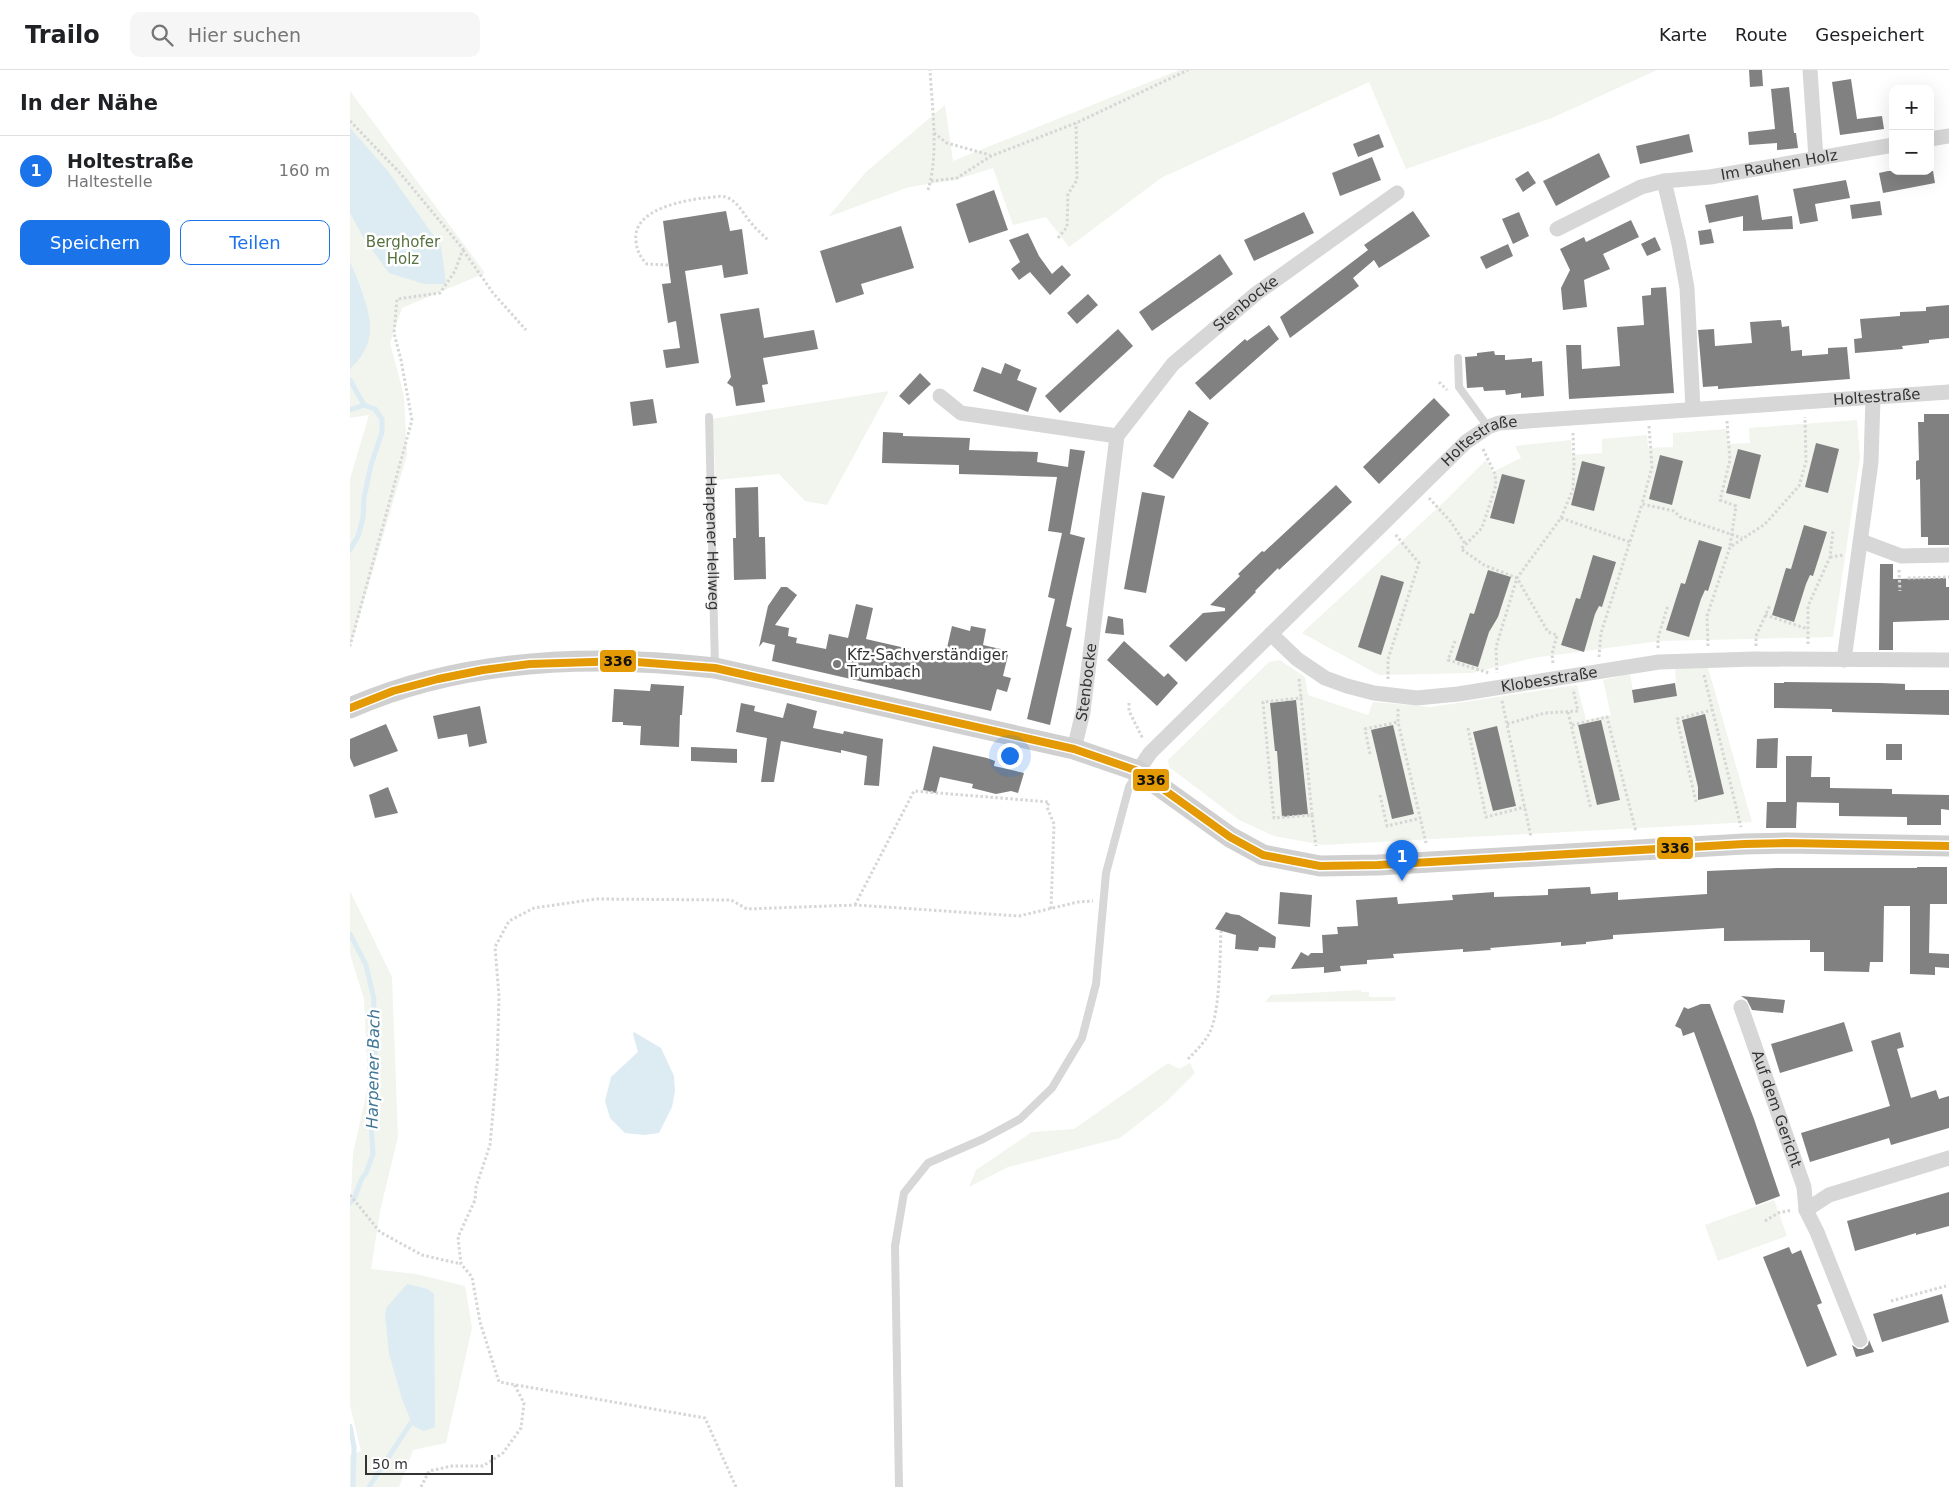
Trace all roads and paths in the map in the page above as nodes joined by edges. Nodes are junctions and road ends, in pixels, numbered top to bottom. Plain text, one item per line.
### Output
1 (930, 70) edge
2 (1188, 70) edge
3 (1810, 70) edge
4 (350, 121) edge
5 (1076, 123) junction
6 (934, 133) junction
7 (1949, 136) edge
8 (1934, 138) edge
9 (1889, 146) edge
10 (991, 156) junction
11 (1816, 158) junction
12 (1664, 180) junction
13 (930, 181) junction
14 (928, 190) dead end
15 (1397, 193) dead end
16 (1557, 229) dead end
17 (1058, 238) dead end
18 (768, 240) dead end
19 (463, 250) junction
20 (668, 265) dead end
21 (526, 330) dead end
22 (1458, 358) dead end
23 (1949, 392) edge
24 (940, 396) dead end
25 (1873, 398) junction
26 (1805, 401) junction
27 (1726, 408) junction
28 (1694, 409) junction
29 (1648, 412) junction
30 (709, 417) dead end
31 (1572, 418) junction
32 (1482, 431) junction
33 (1117, 436) junction
34 (1419, 488) junction
35 (1642, 504) junction
36 (1561, 518) junction
37 (1385, 522) junction
38 (1833, 531) dead end
39 (1733, 534) junction
40 (1742, 539) junction
41 (1861, 541) junction
42 (1630, 542) junction
43 (1466, 545) junction
44 (1730, 547) junction
45 (1949, 555) edge
46 (1949, 577) edge
47 (1517, 578) junction
48 (1908, 578) dead end
49 (1770, 604) dead end
50 (1668, 605) dead end
51 (1765, 615) junction
52 (1808, 630) junction
53 (1271, 634) junction
54 (1455, 641) dead end
55 (350, 646) edge
56 (1755, 659) junction
57 (1704, 660) junction
58 (1808, 660) junction
59 (1844, 660) junction
60 (1949, 660) edge
61 (1659, 662) junction
62 (715, 668) junction
63 (1599, 672) junction
64 (1562, 677) junction
65 (1499, 688) junction
66 (1392, 696) junction
67 (1128, 703) dead end
68 (350, 708) edge
69 (1712, 710) junction
70 (1568, 712) junction
71 (1398, 722) junction
72 (1507, 724) junction
73 (1572, 725) junction
74 (1137, 726) dead end
75 (1468, 728) dead end
76 (1074, 749) junction
77 (1370, 754) dead end
78 (1138, 771) junction
79 (1380, 795) dead end
80 (1696, 802) dead end
81 (1525, 807) junction
82 (1591, 808) dead end
83 (1312, 814) junction
84 (1420, 818) junction
85 (1742, 830) dead end
86 (1636, 833) dead end
87 (1531, 837) dead end
88 (1426, 843) dead end
89 (1316, 846) dead end
90 (1949, 846) edge
91 (1103, 900) junction
92 (854, 905) junction
93 (1051, 909) junction
94 (1221, 931) dead end
95 (1741, 1007) dead end
96 (1188, 1059) dead end
97 (1949, 1158) edge
98 (350, 1196) edge
99 (1806, 1210) junction
100 (1765, 1221) dead end
101 (461, 1264) junction
102 (1946, 1286) dead end
103 (1891, 1301) dead end
104 (1860, 1340) dead end
105 (514, 1384) junction
106 (421, 1487) edge
107 (736, 1487) edge
108 (899, 1487) edge

1 - 6 path
2 - 5 path
3 - 11 street
4 - 19 path
5 - 10 path
5 - 17 path
6 - 10 path
6 - 13 path
7 - 8 street
9 - 11 street, Im Rauhen Holz
10 - 13 path
11 - 12 street, Im Rauhen Holz
12 - 16 street, Im Rauhen Holz
12 - 28 street
13 - 14 path
15 - 33 street, Stenbocke
18 - 20 path
19 - 21 path
19 - 55 path
22 - 32 lane
23 - 25 street, Holtestraße
24 - 33 street
25 - 26 street, Holtestraße
25 - 41 street
26 - 27 street, Holtestraße
26 - 40 path
27 - 28 street, Holtestraße
27 - 39 path
28 - 29 street, Holtestraße
29 - 31 street, Holtestraße
29 - 35 path
30 - 62 lane, Harpener Hellweg
31 - 32 street, Holtestraße
31 - 36 path
32 - 34 street, Holtestraße
32 - 43 path
33 - 76 street, Stenbocke
34 - 37 street, Holtestraße
34 - 43 path
35 - 39 path
35 - 42 path
36 - 42 path
36 - 47 path
37 - 53 street, Holtestraße
37 - 66 path
38 - 52 path
39 - 40 path
39 - 44 path
40 - 44 path
41 - 45 street
41 - 59 street
42 - 63 path
43 - 47 path
44 - 57 path
46 - 48 path
47 - 54 path
47 - 64 path
49 - 51 path
50 - 61 path
51 - 52 path
51 - 56 path
52 - 58 path
53 - 66 street, Klobesstraße
53 - 78 street, Holtestraße
56 - 57 street, Klobesstraße
56 - 58 street, Klobesstraße
57 - 61 street, Klobesstraße
57 - 69 path
58 - 59 street, Klobesstraße
59 - 60 street, Klobesstraße
61 - 63 street, Klobesstraße
62 - 68 street
62 - 76 street
63 - 64 street, Klobesstraße
64 - 65 street, Klobesstraße
64 - 70 path
65 - 66 street, Klobesstraße
65 - 72 path
66 - 71 path
67 - 74 path
69 - 80 path
69 - 85 path
70 - 72 path
70 - 73 path
71 - 77 path
71 - 84 path
72 - 81 path
73 - 82 path
73 - 86 path
75 - 81 path
76 - 78 street
78 - 90 street
78 - 91 lane
79 - 84 path
81 - 87 path
83 - 83 path
83 - 89 path
84 - 88 path
91 - 93 path
91 - 108 lane
92 - 93 path
92 - 93 path
92 - 101 path
94 - 96 path
95 - 99 street, Auf dem Gericht
97 - 99 street
98 - 101 path
99 - 100 path
99 - 104 street, Auf dem Gericht
101 - 105 path
102 - 103 path
105 - 106 path
105 - 107 path

